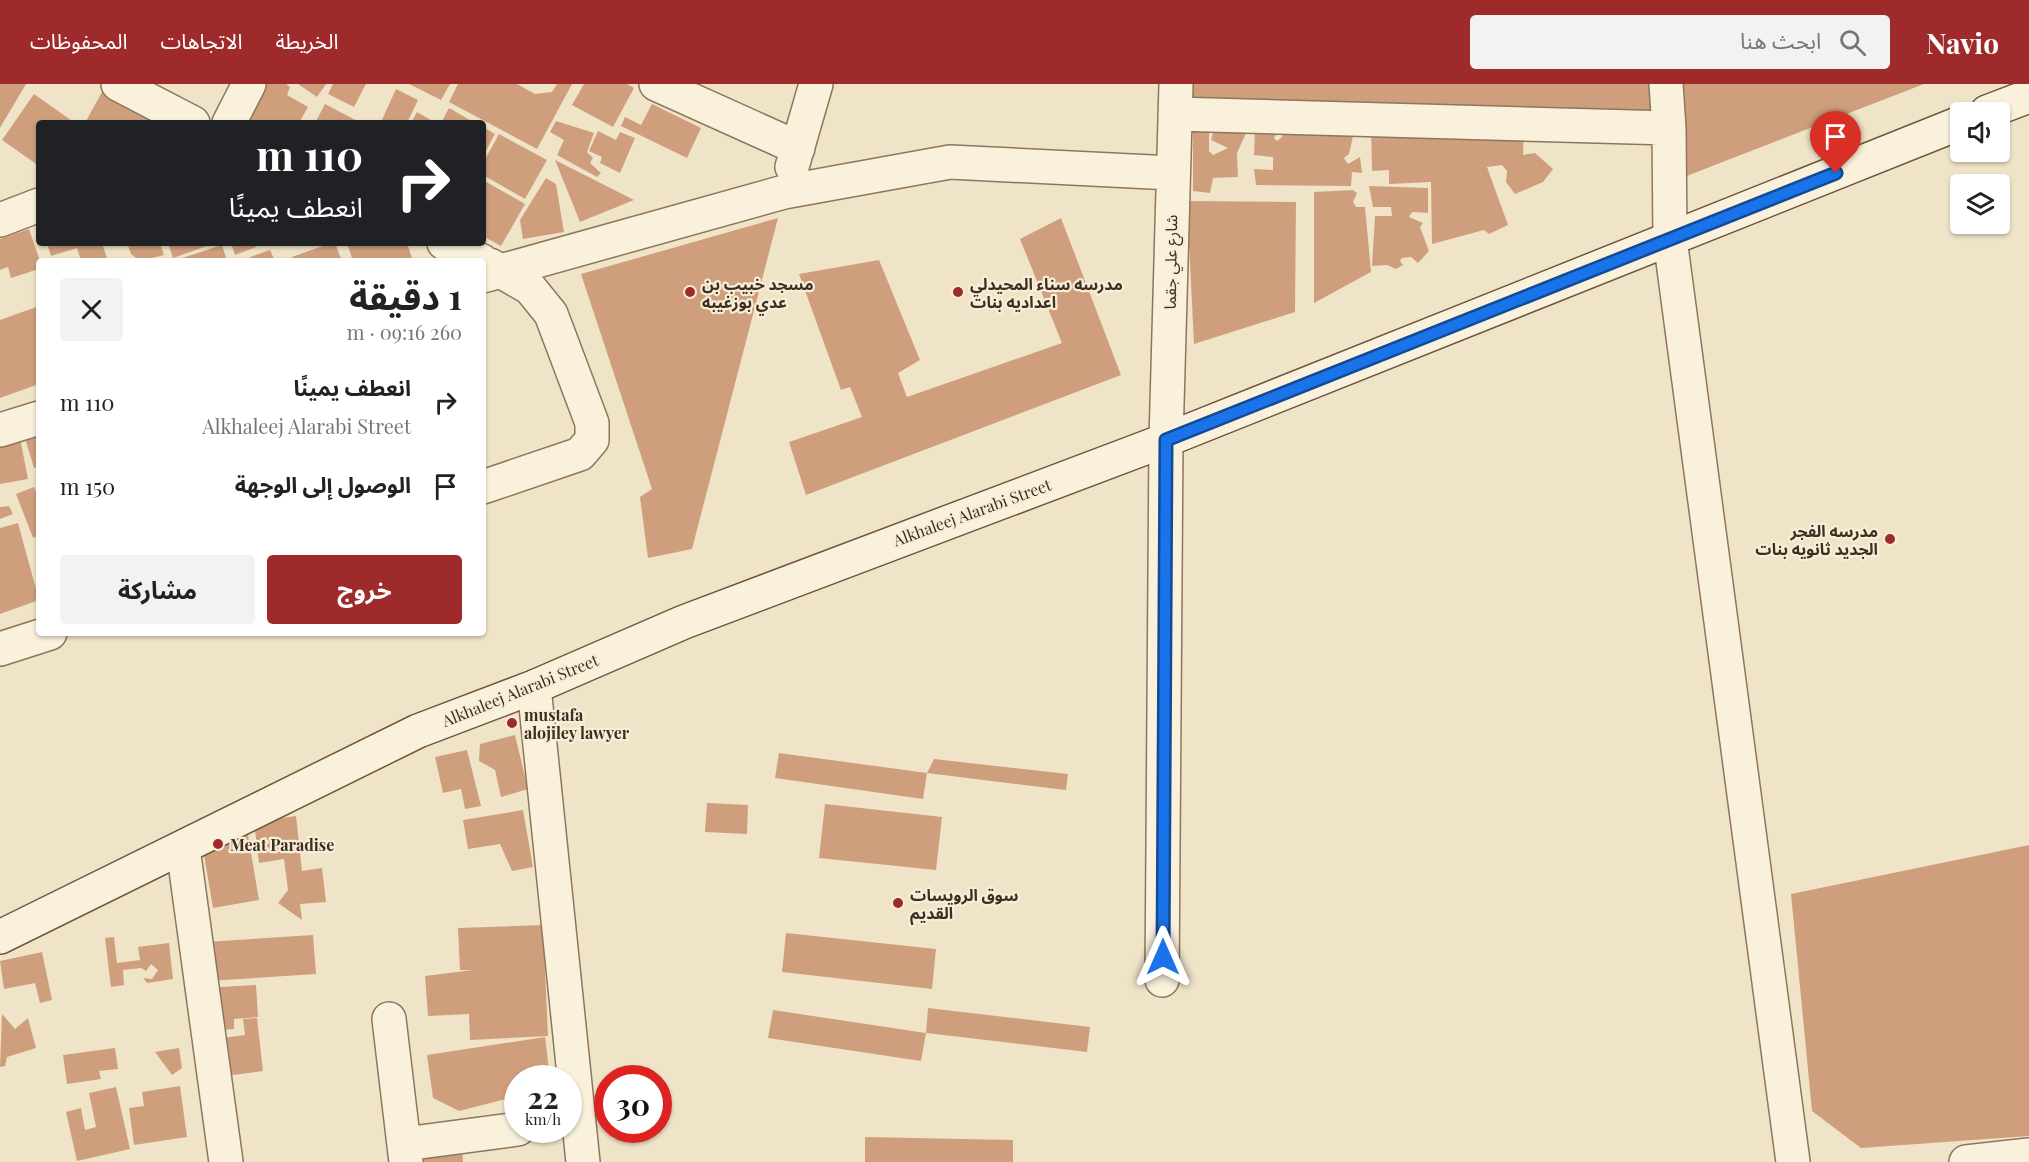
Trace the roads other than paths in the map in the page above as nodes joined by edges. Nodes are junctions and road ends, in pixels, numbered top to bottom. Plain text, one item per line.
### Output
1 (117, 84) edge
2 (249, 84) edge
3 (656, 84) edge
4 (816, 84) edge
5 (1666, 84) edge
6 (2029, 96) edge
7 (1175, 99) edge
8 (2010, 103) edge
9 (187, 120) edge
10 (231, 120) edge
11 (1950, 127) edge
12 (1670, 128) junction
13 (798, 148) junction
14 (1172, 173) junction
15 (784, 192) junction
16 (36, 206) edge
17 (0, 220) edge
18 (1670, 239) junction
19 (449, 246) edge
20 (471, 258) edge
21 (487, 267) edge
22 (36, 419) edge
23 (0, 430) edge
24 (1166, 440) junction
25 (486, 486) edge
26 (41, 636) edge
27 (0, 649) edge
28 (534, 687) junction
29 (183, 848) junction
30 (0, 937) edge
31 (1162, 980) dead end
32 (389, 1019) dead end
33 (569, 1065) edge
34 (504, 1132) edge
35 (578, 1143) edge
36 (405, 1153) edge
37 (2017, 1158) edge
38 (226, 1162) edge
39 (583, 1162) edge
40 (1793, 1162) edge
41 (1966, 1162) edge

1 - 9 street
2 - 10 street
3 - 13 street
4 - 13 street
5 - 12 street
6 - 8 street
7 - 12 street
7 - 14 street, شارع علي جقما
11 - 18 street, Alkhaleej Alarabi Street
12 - 18 street
13 - 15 street
14 - 15 street
14 - 24 street, شارع علي جقما
15 - 21 street
16 - 17 street
18 - 24 street, Alkhaleej Alarabi Street
18 - 40 street
19 - 20 street
21 - 25 street
22 - 23 street
24 - 28 street, Alkhaleej Alarabi Street
24 - 31 street, شارع علي جقما
26 - 27 street
28 - 29 street, Alkhaleej Alarabi Street
28 - 33 street
29 - 30 street, Alkhaleej Alarabi Street
29 - 38 street
32 - 36 street
34 - 36 street
35 - 39 street
37 - 41 street

